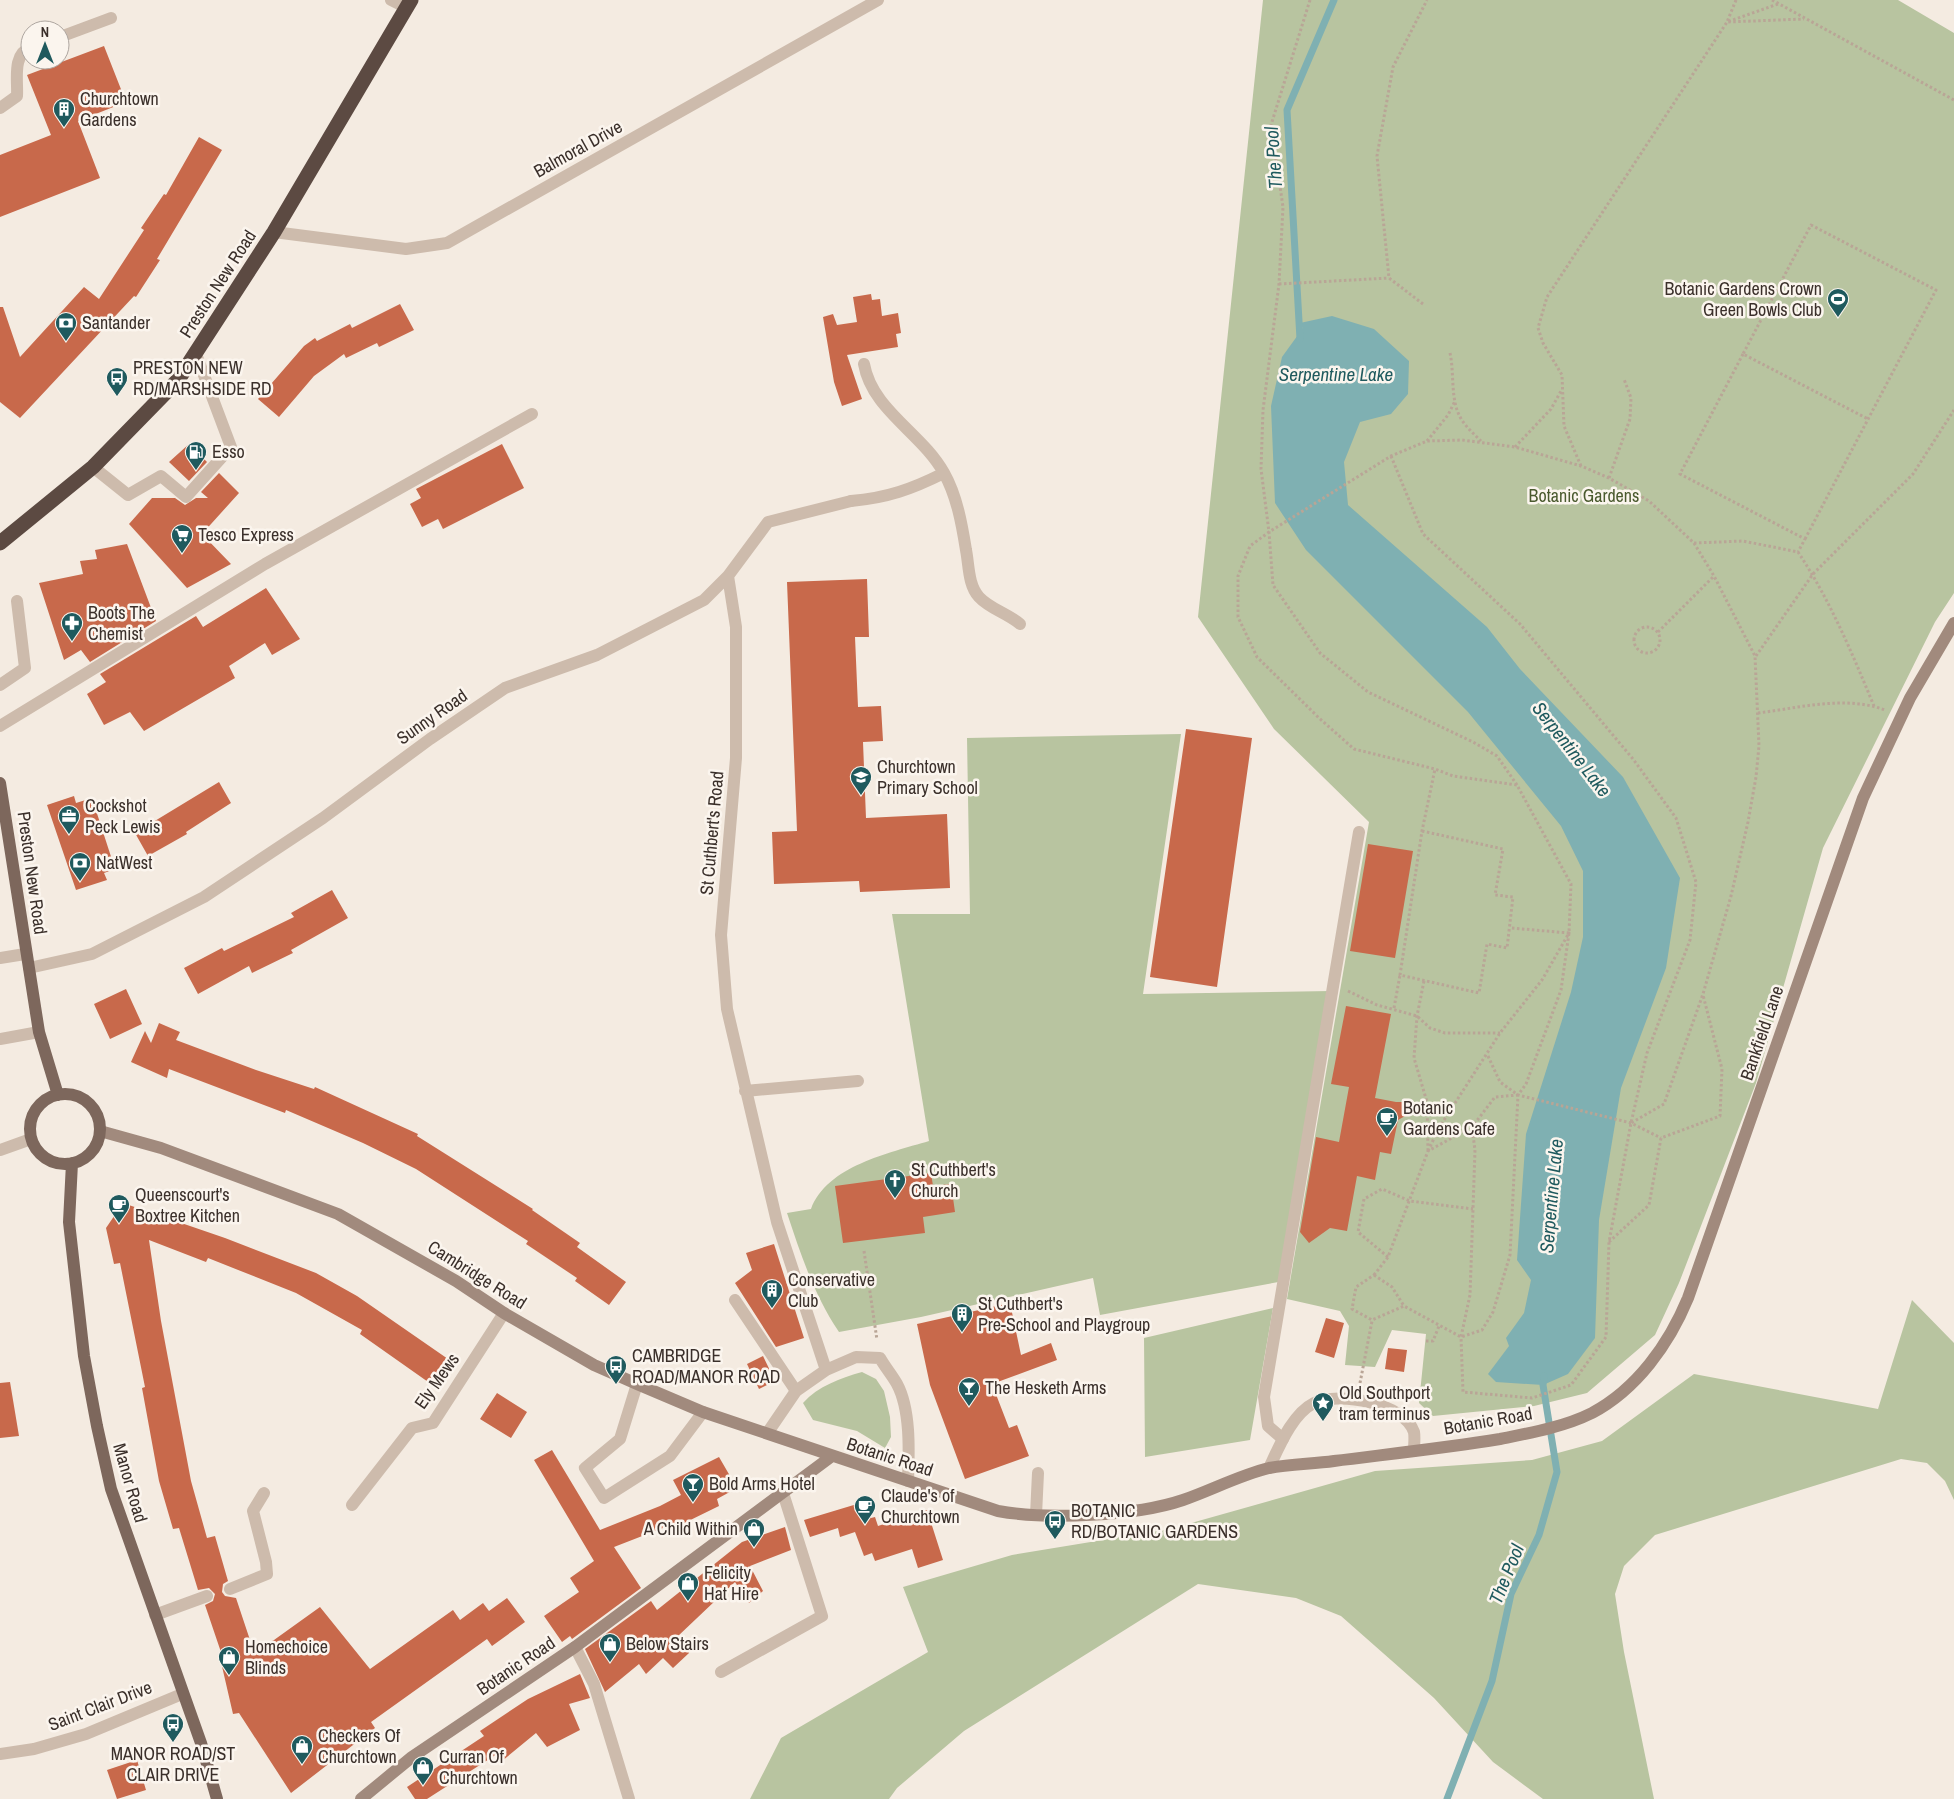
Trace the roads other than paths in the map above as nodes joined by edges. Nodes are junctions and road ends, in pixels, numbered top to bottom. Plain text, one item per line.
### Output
1 (391, 0) edge
2 (878, 0) edge
3 (409, 4) edge
4 (111, 18) dead end
5 (70, 33) edge
6 (20, 57) edge
7 (0, 108) edge
8 (274, 232) junction
9 (196, 354) junction
10 (864, 364) dead end
11 (532, 414) dead end
12 (93, 467) junction
13 (944, 473) junction
14 (0, 543) edge
15 (728, 576) junction
16 (17, 601) dead end
17 (1954, 623) edge
18 (1020, 624) dead end
19 (0, 685) edge
20 (0, 726) edge
21 (0, 783) edge
22 (2, 808) edge
23 (1359, 832) dead end
24 (25, 954) junction
25 (0, 958) edge
26 (29, 968) junction
27 (39, 1032) junction
28 (0, 1039) edge
29 (858, 1081) dead end
30 (745, 1091) junction
31 (58, 1095) junction
32 (100, 1131) junction
33 (32, 1139) junction
34 (0, 1150) edge
35 (72, 1163) junction
36 (735, 1300) dead end
37 (504, 1313) junction
38 (826, 1370) junction
39 (637, 1384) junction
40 (796, 1391) junction
41 (703, 1412) junction
42 (1568, 1422) joint
43 (768, 1432) junction
44 (1283, 1439) junction
45 (1414, 1451) junction
46 (832, 1456) junction
47 (1269, 1468) junction
48 (1038, 1473) dead end
49 (908, 1481) junction
50 (264, 1492) dead end
51 (783, 1493) junction
52 (352, 1504) dead end
53 (1036, 1515) junction
54 (230, 1589) dead end
55 (207, 1596) dead end
56 (155, 1615) junction
57 (575, 1648) junction
58 (721, 1672) dead end
59 (182, 1694) junction
60 (0, 1754) edge
61 (217, 1799) edge
62 (361, 1799) edge
63 (629, 1799) edge

1 - 3 street
2 - 8 street, Balmoral Drive
3 - 8 highway, Preston New Road
4 - 5 street
6 - 7 street
8 - 9 highway, Preston New Road
9 - 12 highway, Preston New Road
9 - 12 street
10 - 13 street
11 - 20 street
12 - 14 highway, Preston New Road
13 - 15 street, Sunny Road
13 - 18 street
15 - 26 street, Sunny Road
15 - 30 street, St Cuthbert's Road
16 - 19 street
17 - 42 main road, Bankfield Lane
21 - 22 main road, Preston New Road
22 - 24 main road, Preston New Road
23 - 44 street
24 - 25 street
24 - 26 main road, Preston New Road
26 - 27 main road
27 - 28 street
27 - 31 main road
29 - 30 street
30 - 38 street, St Cuthbert's Road
31 - 32 main road
31 - 33 main road
32 - 35 main road
32 - 37 main road, Cambridge Road
33 - 34 street
33 - 35 main road
35 - 56 main road, Manor Road
36 - 40 street
37 - 39 main road, Cambridge Road
37 - 52 street, Ely Mews
38 - 40 street
38 - 49 street
39 - 41 main road, Cambridge Road
39 - 41 street
40 - 43 street
41 - 43 main road, Cambridge Road
42 - 45 main road, Botanic Road
43 - 46 main road, Cambridge Road
44 - 45 street
44 - 47 street
45 - 47 main road, Botanic Road
46 - 49 main road, Botanic Road
46 - 51 main road, Botanic Road
47 - 53 main road, Botanic Road
48 - 53 street
49 - 53 main road, Botanic Road
50 - 54 street
51 - 57 main road, Botanic Road
51 - 58 street
55 - 56 street
56 - 59 main road, Manor Road
57 - 62 main road, Botanic Road
57 - 63 street
59 - 60 street, Saint Clair Drive
59 - 61 main road, Manor Road

